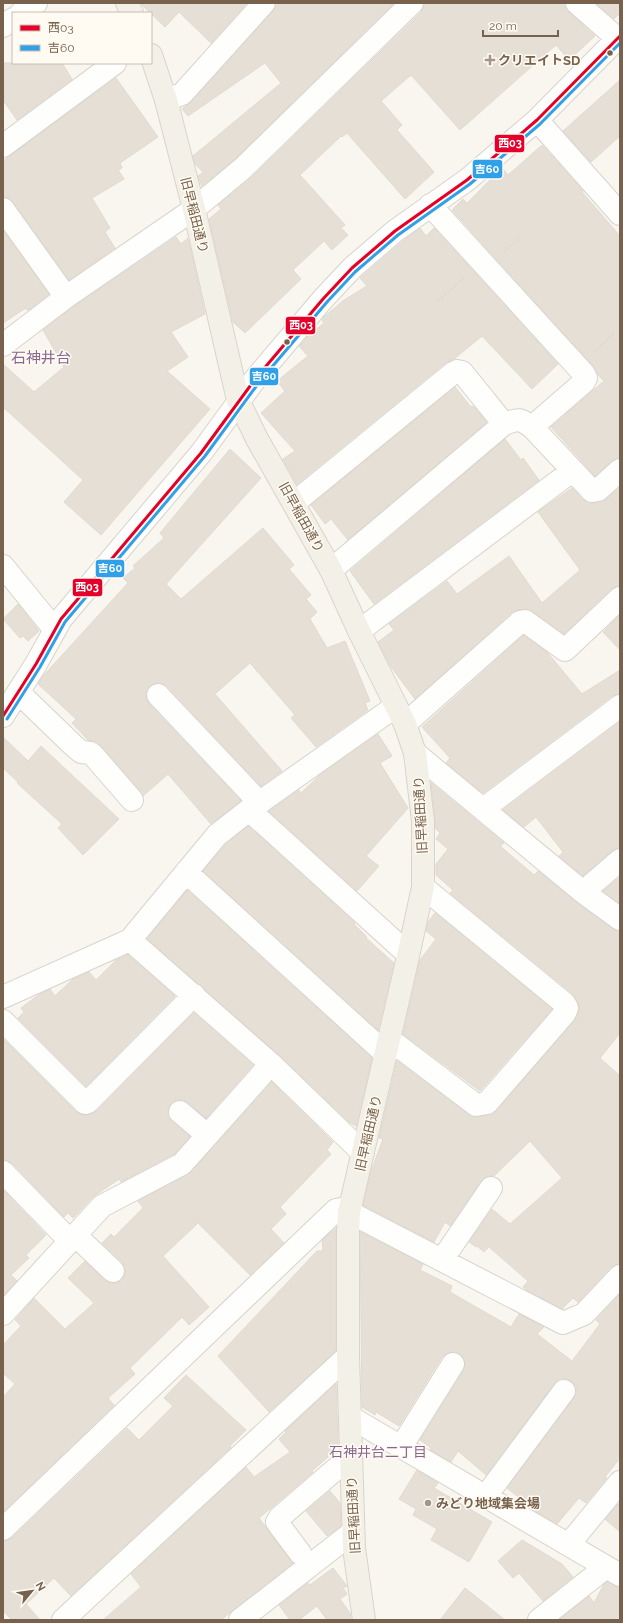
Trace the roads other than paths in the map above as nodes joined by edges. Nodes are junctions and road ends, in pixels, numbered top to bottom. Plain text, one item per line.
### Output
1 (36, 3) edge
2 (127, 3) edge
3 (264, 3) edge
4 (412, 3) edge
5 (577, 3) edge
6 (22, 12) edge
7 (132, 12) edge
8 (12, 20) edge
9 (3, 26) edge
10 (619, 38) edge
11 (152, 58) edge
12 (114, 64) edge
13 (166, 100) junction
14 (537, 120) junction
15 (4, 143) edge
16 (430, 205) junction
17 (3, 209) edge
18 (194, 209) junction
19 (620, 214) edge
20 (66, 297) junction
21 (3, 345) edge
22 (238, 400) junction
23 (504, 424) junction
24 (532, 427) junction
25 (620, 470) edge
26 (572, 471) junction
27 (294, 503) junction
28 (331, 570) junction
29 (5, 574) edge
30 (620, 598) edge
31 (55, 630) junction
32 (359, 631) junction
33 (18, 692) junction
34 (158, 695) dead end
35 (620, 706) edge
36 (400, 715) junction
37 (3, 716) edge
38 (415, 753) junction
39 (132, 800) dead end
40 (254, 806) junction
41 (483, 809) junction
42 (620, 860) edge
43 (186, 872) junction
44 (422, 887) junction
45 (584, 892) junction
46 (620, 919) edge
47 (130, 940) junction
48 (408, 954) junction
49 (194, 995) junction
50 (3, 997) edge
51 (3, 1021) edge
52 (388, 1046) junction
53 (271, 1064) junction
54 (180, 1112) dead end
55 (207, 1136) junction
56 (363, 1153) junction
57 (3, 1172) edge
58 (491, 1188) dead end
59 (349, 1212) junction
60 (72, 1238) junction
61 (442, 1260) junction
62 (113, 1271) dead end
63 (620, 1276) edge
64 (3, 1314) edge
65 (348, 1356) junction
66 (453, 1364) dead end
67 (564, 1391) dead end
68 (350, 1417) junction
69 (401, 1447) junction
70 (351, 1460) junction
71 (620, 1482) edge
72 (486, 1496) junction
73 (3, 1529) edge
74 (353, 1532) junction
75 (569, 1544) junction
76 (300, 1553) dead end
77 (613, 1571) edge
78 (63, 1620) edge
79 (240, 1620) edge
80 (364, 1620) edge
81 (539, 1620) edge

1 - 6 street
2 - 7 main road
3 - 13 street
4 - 18 street
5 - 10 street
8 - 9 street
10 - 14 street
11 - 13 main road, 旧早稲田通り
12 - 15 street
13 - 18 main road, 旧早稲田通り
14 - 16 street
14 - 19 street
16 - 22 street
16 - 24 street
17 - 20 street
18 - 20 street
18 - 22 main road, 旧早稲田通り
20 - 21 street
22 - 27 main road, 旧早稲田通り
22 - 31 street
23 - 24 street
23 - 27 street
23 - 28 street
24 - 26 street
25 - 26 street
26 - 32 street
27 - 28 main road, 旧早稲田通り
28 - 32 main road, 旧早稲田通り
29 - 31 street
30 - 36 street
31 - 33 street
32 - 36 main road, 旧早稲田通り
33 - 37 street
33 - 39 street
34 - 40 street
35 - 41 street
36 - 38 main road, 旧早稲田通り
36 - 40 street
38 - 41 street
38 - 44 main road, 旧早稲田通り
40 - 43 street
40 - 48 street
41 - 45 street
42 - 45 street
43 - 47 street
43 - 52 street
44 - 48 main road, 旧早稲田通り
44 - 52 street
45 - 46 street
47 - 49 street
47 - 50 street
48 - 52 main road, 旧早稲田通り
49 - 51 street
49 - 53 street
52 - 56 main road, 旧早稲田通り
53 - 55 street
53 - 56 street
54 - 55 street
55 - 60 street
56 - 59 main road, 旧早稲田通り
57 - 60 street
58 - 61 street
59 - 61 street
59 - 65 main road, 旧早稲田通り
59 - 73 street
60 - 62 street
60 - 64 street
61 - 63 street
65 - 68 main road, 旧早稲田通り
65 - 78 street
66 - 69 street
67 - 72 street
68 - 69 street
68 - 70 main road, 旧早稲田通り
69 - 72 street
70 - 74 main road, 旧早稲田通り
70 - 76 street
71 - 75 street
72 - 75 street
74 - 79 street
74 - 80 main road, 旧早稲田通り
75 - 77 street
77 - 81 street

